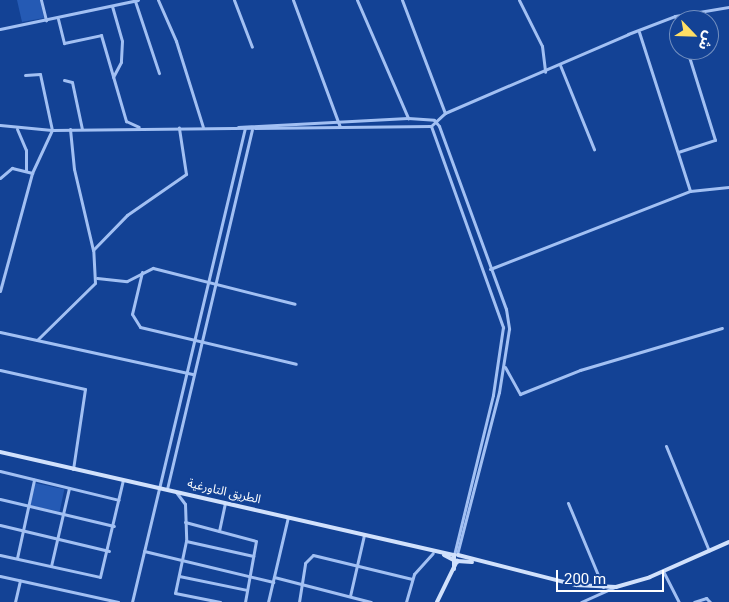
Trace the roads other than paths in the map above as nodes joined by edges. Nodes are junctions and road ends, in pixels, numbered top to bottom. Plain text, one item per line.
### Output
1 (41, 0) edge
2 (136, 0) edge
3 (158, 0) edge
4 (234, 0) edge
5 (293, 0) edge
6 (357, 0) edge
7 (402, 0) edge
8 (519, 0) edge
9 (112, 6) junction
10 (729, 7) edge
11 (711, 10) edge
12 (58, 19) junction
13 (669, 19) edge
14 (46, 20) junction
15 (0, 29) edge
16 (639, 32) junction
17 (252, 47) dead end
18 (690, 60) edge
19 (560, 65) junction
20 (546, 72) junction
21 (159, 73) dead end
22 (26, 75) dead end
23 (113, 77) junction
24 (64, 80) dead end
25 (445, 113) junction
26 (408, 118) junction
27 (434, 120) junction
28 (338, 121) junction
29 (0, 125) edge
30 (245, 125) junction
31 (252, 125) junction
32 (431, 126) junction
33 (203, 127) junction
34 (340, 127) junction
35 (141, 128) junction
36 (179, 128) junction
37 (238, 128) junction
38 (17, 129) junction
39 (70, 129) junction
40 (82, 129) junction
41 (52, 130) junction
42 (244, 130) junction
43 (252, 130) junction
44 (594, 149) dead end
45 (678, 152) junction
46 (26, 170) junction
47 (32, 172) junction
48 (0, 178) edge
49 (729, 187) edge
50 (690, 191) junction
51 (463, 192) junction
52 (458, 193) junction
53 (93, 250) junction
54 (490, 269) junction
55 (142, 272) junction
56 (485, 272) junction
57 (98, 278) junction
58 (208, 282) junction
59 (214, 284) junction
60 (0, 290) edge
61 (295, 304) dead end
62 (722, 328) dead end
63 (0, 332) edge
64 (194, 339) junction
65 (37, 340) junction
66 (201, 341) junction
67 (296, 364) dead end
68 (505, 367) junction
69 (0, 370) edge
70 (187, 373) junction
71 (193, 374) junction
72 (481, 441) junction
73 (488, 442) junction
74 (666, 446) dead end
75 (0, 452) edge
76 (72, 469) junction
77 (0, 472) edge
78 (34, 480) junction
79 (123, 480) junction
80 (69, 488) junction
81 (160, 488) junction
82 (167, 489) junction
83 (175, 491) junction
84 (0, 499) edge
85 (119, 500) junction
86 (225, 503) junction
87 (568, 503) dead end
88 (28, 506) junction
89 (63, 514) junction
90 (288, 517) junction
91 (184, 522) junction
92 (0, 525) edge
93 (114, 526) junction
94 (23, 530) junction
95 (219, 531) junction
96 (364, 535) junction
97 (57, 538) junction
98 (186, 541) junction
99 (729, 542) edge
100 (109, 551) junction
101 (144, 551) junction
102 (709, 551) junction
103 (433, 552) junction
104 (0, 555) edge
105 (443, 555) junction
106 (456, 555) junction
107 (254, 556) junction
108 (17, 558) junction
109 (183, 560) junction
110 (452, 560) junction
111 (457, 562) junction
112 (475, 562) junction
113 (51, 566) junction
114 (357, 566) junction
115 (454, 569) junction
116 (663, 571) junction
117 (250, 574) junction
118 (0, 576) edge
119 (179, 576) junction
120 (274, 577) junction
121 (412, 578) junction
122 (20, 581) junction
123 (273, 582) junction
124 (303, 584) junction
125 (603, 587) junction
126 (616, 587) junction
127 (247, 590) junction
128 (350, 596) junction
129 (15, 602) edge
130 (118, 602) edge
131 (132, 602) edge
132 (220, 602) edge
133 (245, 602) edge
134 (268, 602) edge
135 (298, 602) edge
136 (370, 602) edge
137 (406, 602) edge
138 (437, 602) edge
139 (581, 602) edge
140 (679, 602) edge
141 (694, 602) edge
142 (710, 602) edge

1 - 14 street
2 - 9 street
2 - 21 street
3 - 33 street
4 - 17 street
5 - 28 street
6 - 26 street
7 - 25 street
8 - 20 street
9 - 12 street
9 - 23 street
10 - 11 street
12 - 14 street
12 - 23 street
13 - 16 street
14 - 15 street
16 - 19 street
16 - 45 street
18 - 45 street
19 - 20 street
19 - 44 street
20 - 25 street
22 - 41 street
23 - 35 street
24 - 40 street
25 - 27 street
26 - 27 street
26 - 28 street
27 - 32 street
27 - 51 street
28 - 31 street
28 - 34 street
29 - 38 street
30 - 31 street
30 - 37 street
30 - 42 street
31 - 43 street
32 - 34 street
32 - 52 street
33 - 36 street
33 - 37 street
34 - 43 street
35 - 36 street
35 - 40 street
36 - 53 street
37 - 42 street
38 - 41 street
38 - 46 street
39 - 40 street
39 - 41 street
39 - 53 street
41 - 47 street
42 - 43 street
42 - 58 street
43 - 59 street
45 - 50 street
46 - 47 street
46 - 48 street
47 - 60 street
49 - 50 street
50 - 54 street
51 - 52 street
51 - 54 street
52 - 56 street
53 - 57 street
54 - 56 street
54 - 68 street
55 - 57 street
55 - 58 street
55 - 64 street
56 - 72 street
57 - 65 street
58 - 59 street
58 - 64 street
59 - 61 street
59 - 66 street
62 - 68 street
63 - 65 street
64 - 66 street
64 - 70 street
65 - 70 street
66 - 67 street
66 - 71 street
68 - 73 street
69 - 76 street
70 - 71 street
70 - 81 street
71 - 82 street
72 - 73 street
72 - 106 street
73 - 106 street
74 - 102 street
75 - 76 street, الطريق التاورغية
76 - 79 street, الطريق التاورغية
77 - 78 street
78 - 80 street
78 - 88 street
79 - 81 street, الطريق التاورغية
79 - 85 street
80 - 85 street
80 - 89 street
81 - 82 street, الطريق التاورغية
81 - 101 street
82 - 83 street, الطريق التاورغية
83 - 86 street, الطريق التاورغية
83 - 91 street
84 - 88 street
85 - 93 street
86 - 90 street, الطريق التاورغية
86 - 95 street
87 - 125 street
88 - 89 street
88 - 94 street
89 - 93 street
89 - 97 street
90 - 96 street, الطريق التاورغية
90 - 120 street
91 - 95 street
91 - 98 street
92 - 94 street
93 - 100 street
94 - 97 street
94 - 108 street
95 - 107 street
96 - 103 street, الطريق التاورغية
96 - 114 street
97 - 100 street
97 - 113 street
98 - 107 street
98 - 109 street
99 - 102 street
100 - 113 street
101 - 109 street
101 - 131 street
102 - 116 street
103 - 105 street, الطريق التاورغية
103 - 121 street
104 - 108 street
105 - 106 street
105 - 110 street
106 - 110 street
106 - 111 street
106 - 112 street
107 - 117 street
108 - 113 street
109 - 117 street
109 - 119 street
110 - 111 street
110 - 115 street
111 - 112 street
111 - 115 street
112 - 125 street
114 - 121 street
114 - 124 street
114 - 128 street
115 - 138 street
116 - 126 street
116 - 140 street
117 - 123 street
117 - 127 street
118 - 122 street
119 - 127 street
119 - 132 street
120 - 123 street
120 - 124 street
121 - 137 street
122 - 129 street
122 - 130 street
123 - 134 street
124 - 128 street
124 - 135 street
125 - 126 street
126 - 139 street
127 - 133 street
128 - 136 street
141 - 142 street

